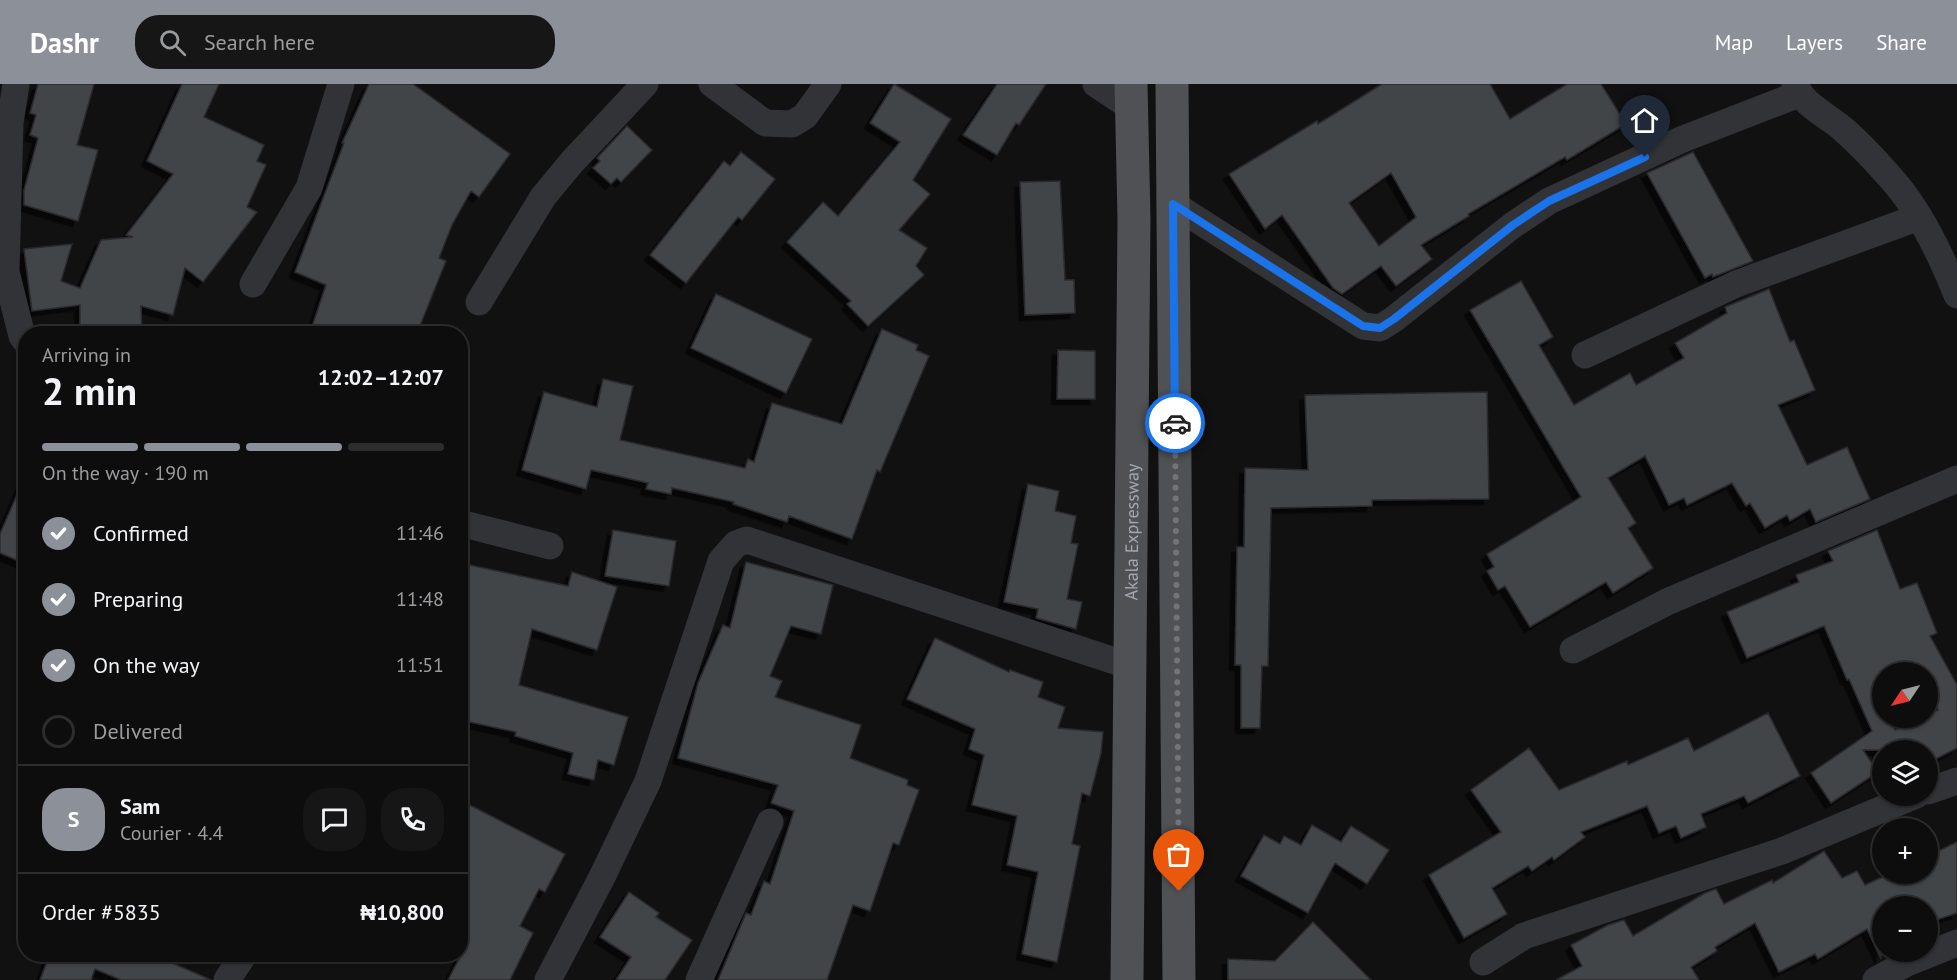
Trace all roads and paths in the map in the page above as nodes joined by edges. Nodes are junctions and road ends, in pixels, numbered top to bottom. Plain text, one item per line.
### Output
1 (16, 84) edge
2 (341, 84) edge
3 (645, 84) edge
4 (712, 84) edge
5 (828, 84) edge
6 (1096, 84) edge
7 (1172, 84) edge
8 (1797, 89) edge
9 (1131, 96) edge
10 (1173, 204) junction
11 (1919, 217) junction
12 (253, 284) dead end
13 (1957, 295) edge
14 (479, 302) dead end
15 (20, 326) edge
16 (1585, 355) dead end
17 (1957, 479) edge
18 (468, 525) edge
19 (550, 546) dead end
20 (1573, 651) dead end
21 (1130, 666) junction
22 (1957, 781) edge
23 (1938, 788) edge
24 (1890, 806) edge
25 (770, 822) dead end
26 (1129, 861) junction
27 (1179, 869) junction
28 (1957, 943) edge
29 (239, 962) edge
30 (1482, 962) dead end
31 (227, 980) edge
32 (548, 980) edge
33 (699, 980) edge
34 (1127, 980) edge
35 (1179, 980) edge
36 (1876, 980) edge

1 - 15 street
2 - 12 street
3 - 14 street
4 - 5 street
6 - 9 street
7 - 10 main road
8 - 10 street
8 - 11 street
9 - 21 main road, Akala Expressway
10 - 27 main road
11 - 13 street
11 - 16 street
17 - 20 street
18 - 19 street
21 - 26 main road, Akala Expressway
21 - 32 street
22 - 23 street
24 - 30 street
25 - 33 street
26 - 27 main road
26 - 34 main road, Akala Expressway
27 - 35 main road
28 - 36 street
29 - 31 street

